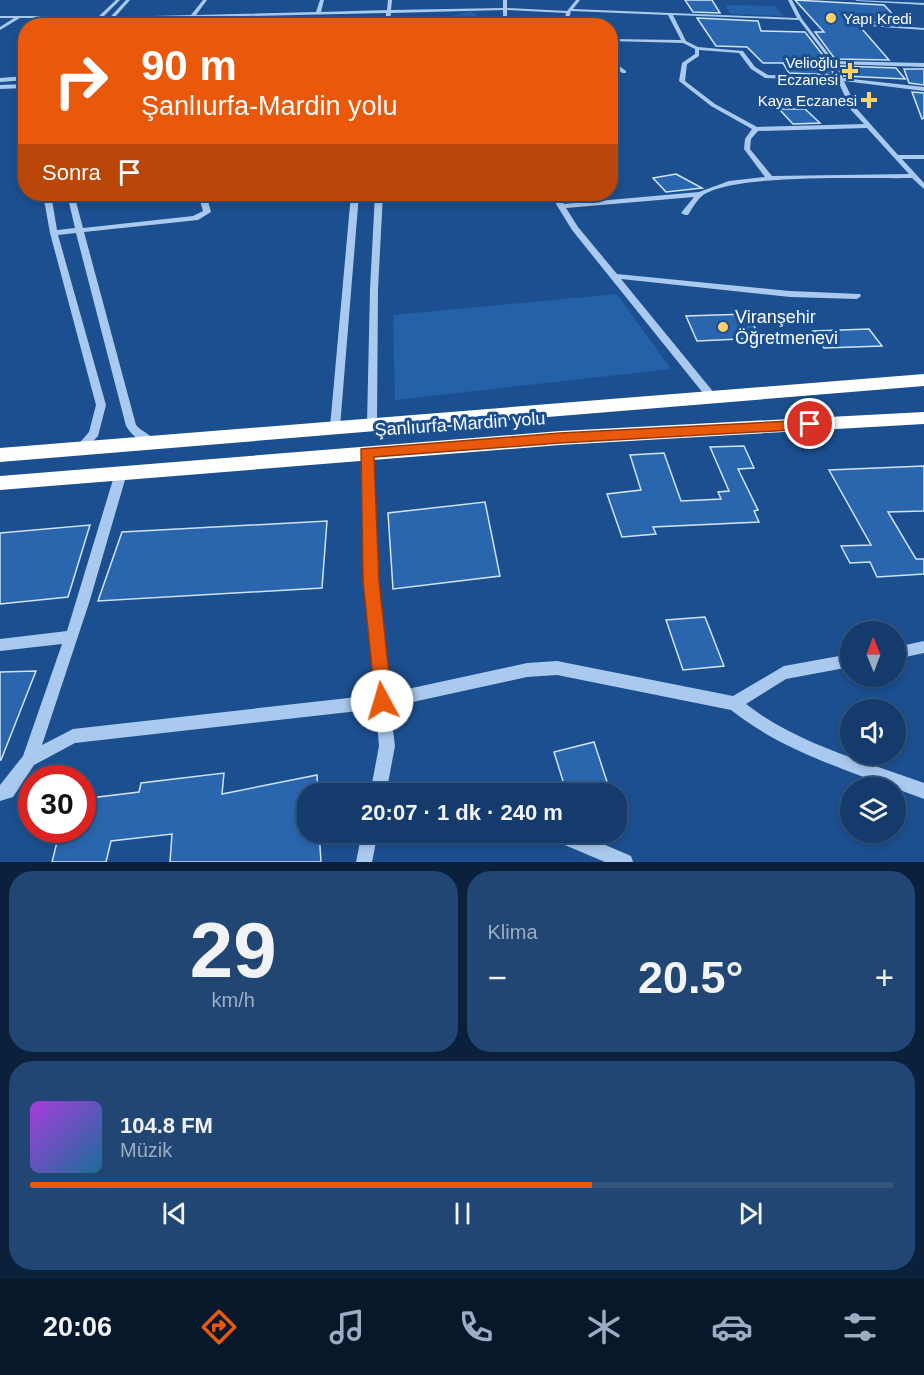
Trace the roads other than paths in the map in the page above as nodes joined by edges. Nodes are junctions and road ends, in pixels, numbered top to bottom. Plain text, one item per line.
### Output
1 (118, 0) edge
2 (128, 0) edge
3 (205, 0) edge
4 (322, 0) edge
5 (390, 0) edge
6 (505, 0) edge
7 (578, 0) edge
8 (790, 0) edge
9 (857, 0) edge
10 (914, 2) edge
11 (924, 4) edge
12 (505, 9) junction
13 (570, 11) junction
14 (924, 11) edge
15 (387, 12) junction
16 (318, 14) junction
17 (238, 15) junction
18 (670, 15) junction
19 (20, 16) junction
20 (192, 16) junction
21 (0, 17) edge
22 (100, 17) joint
23 (168, 17) joint
24 (110, 18) joint
25 (236, 18) edge
26 (387, 18) edge
27 (505, 18) edge
28 (568, 18) edge
29 (800, 19) junction
30 (869, 25) dead end
31 (0, 29) edge
32 (917, 29) junction
33 (924, 29) edge
34 (921, 36) dead end
35 (618, 40) edge
36 (684, 42) junction
37 (697, 48) junction
38 (833, 62) junction
39 (924, 65) edge
40 (618, 67) edge
41 (624, 72) dead end
42 (18, 79) edge
43 (839, 79) junction
44 (0, 80) edge
45 (18, 86) edge
46 (0, 87) edge
47 (924, 89) edge
48 (868, 126) junction
49 (756, 129) junction
50 (896, 157) junction
51 (924, 157) edge
52 (914, 176) junction
53 (770, 178) junction
54 (924, 187) edge
55 (700, 194) junction
56 (48, 201) edge
57 (72, 201) edge
58 (204, 201) edge
59 (354, 201) edge
60 (379, 201) edge
61 (558, 201) edge
62 (562, 207) junction
63 (685, 213) dead end
64 (80, 230) junction
65 (54, 233) junction
66 (614, 276) junction
67 (857, 296) dead end
68 (924, 380) edge
69 (711, 396) junction
70 (924, 418) edge
71 (372, 424) junction
72 (335, 427) junction
73 (152, 442) junction
74 (80, 448) junction
75 (366, 452) junction
76 (0, 455) edge
77 (121, 473) junction
78 (0, 483) edge
79 (71, 637) junction
80 (0, 645) edge
81 (924, 648) edge
82 (906, 651) edge
83 (840, 663) edge
84 (382, 701) junction
85 (734, 703) junction
86 (29, 760) junction
87 (380, 783) edge
88 (924, 791) edge
89 (0, 793) edge
90 (368, 843) edge
91 (580, 843) edge
92 (364, 862) edge
93 (625, 862) edge

1 - 22 street
2 - 24 street
3 - 20 street
4 - 16 street
5 - 15 street
6 - 12 street
7 - 13 street
8 - 29 street
9 - 10 street
10 - 11 street
10 - 14 street
12 - 13 street
12 - 15 street
12 - 27 street
13 - 18 street
13 - 28 street
15 - 16 street
15 - 26 street
16 - 17 street
17 - 20 street
17 - 25 street
18 - 29 street
18 - 36 street
19 - 21 street
19 - 22 street
19 - 31 street
20 - 23 street
23 - 24 street
29 - 38 street
30 - 32 street
32 - 33 street
32 - 34 street
35 - 36 street
36 - 37 street
37 - 43 street
37 - 49 street
38 - 39 street
38 - 43 street
40 - 41 street
42 - 44 street
43 - 47 street
43 - 48 street
45 - 46 street
48 - 49 street
48 - 50 street
49 - 53 street
50 - 51 street
50 - 52 street
52 - 53 street
52 - 54 street
53 - 55 street
55 - 62 street
55 - 63 street
56 - 65 street
57 - 64 street
58 - 64 street
59 - 72 street
60 - 71 street
61 - 62 street
62 - 66 street
64 - 65 street
64 - 73 street
65 - 74 street
66 - 67 street
66 - 69 street
68 - 69 highway
69 - 71 highway
70 - 75 highway, Şanlıurfa-Mardin yolu
71 - 72 highway
72 - 73 highway
73 - 74 highway
74 - 76 highway
75 - 77 highway, Şanlıurfa-Mardin yolu
75 - 84 street
77 - 78 highway, Şanlıurfa-Mardin yolu
77 - 79 street
79 - 80 street
79 - 86 street
81 - 82 street
83 - 85 street
84 - 85 street
84 - 86 street
84 - 87 street
85 - 88 street
86 - 89 street
90 - 92 street
91 - 93 street

